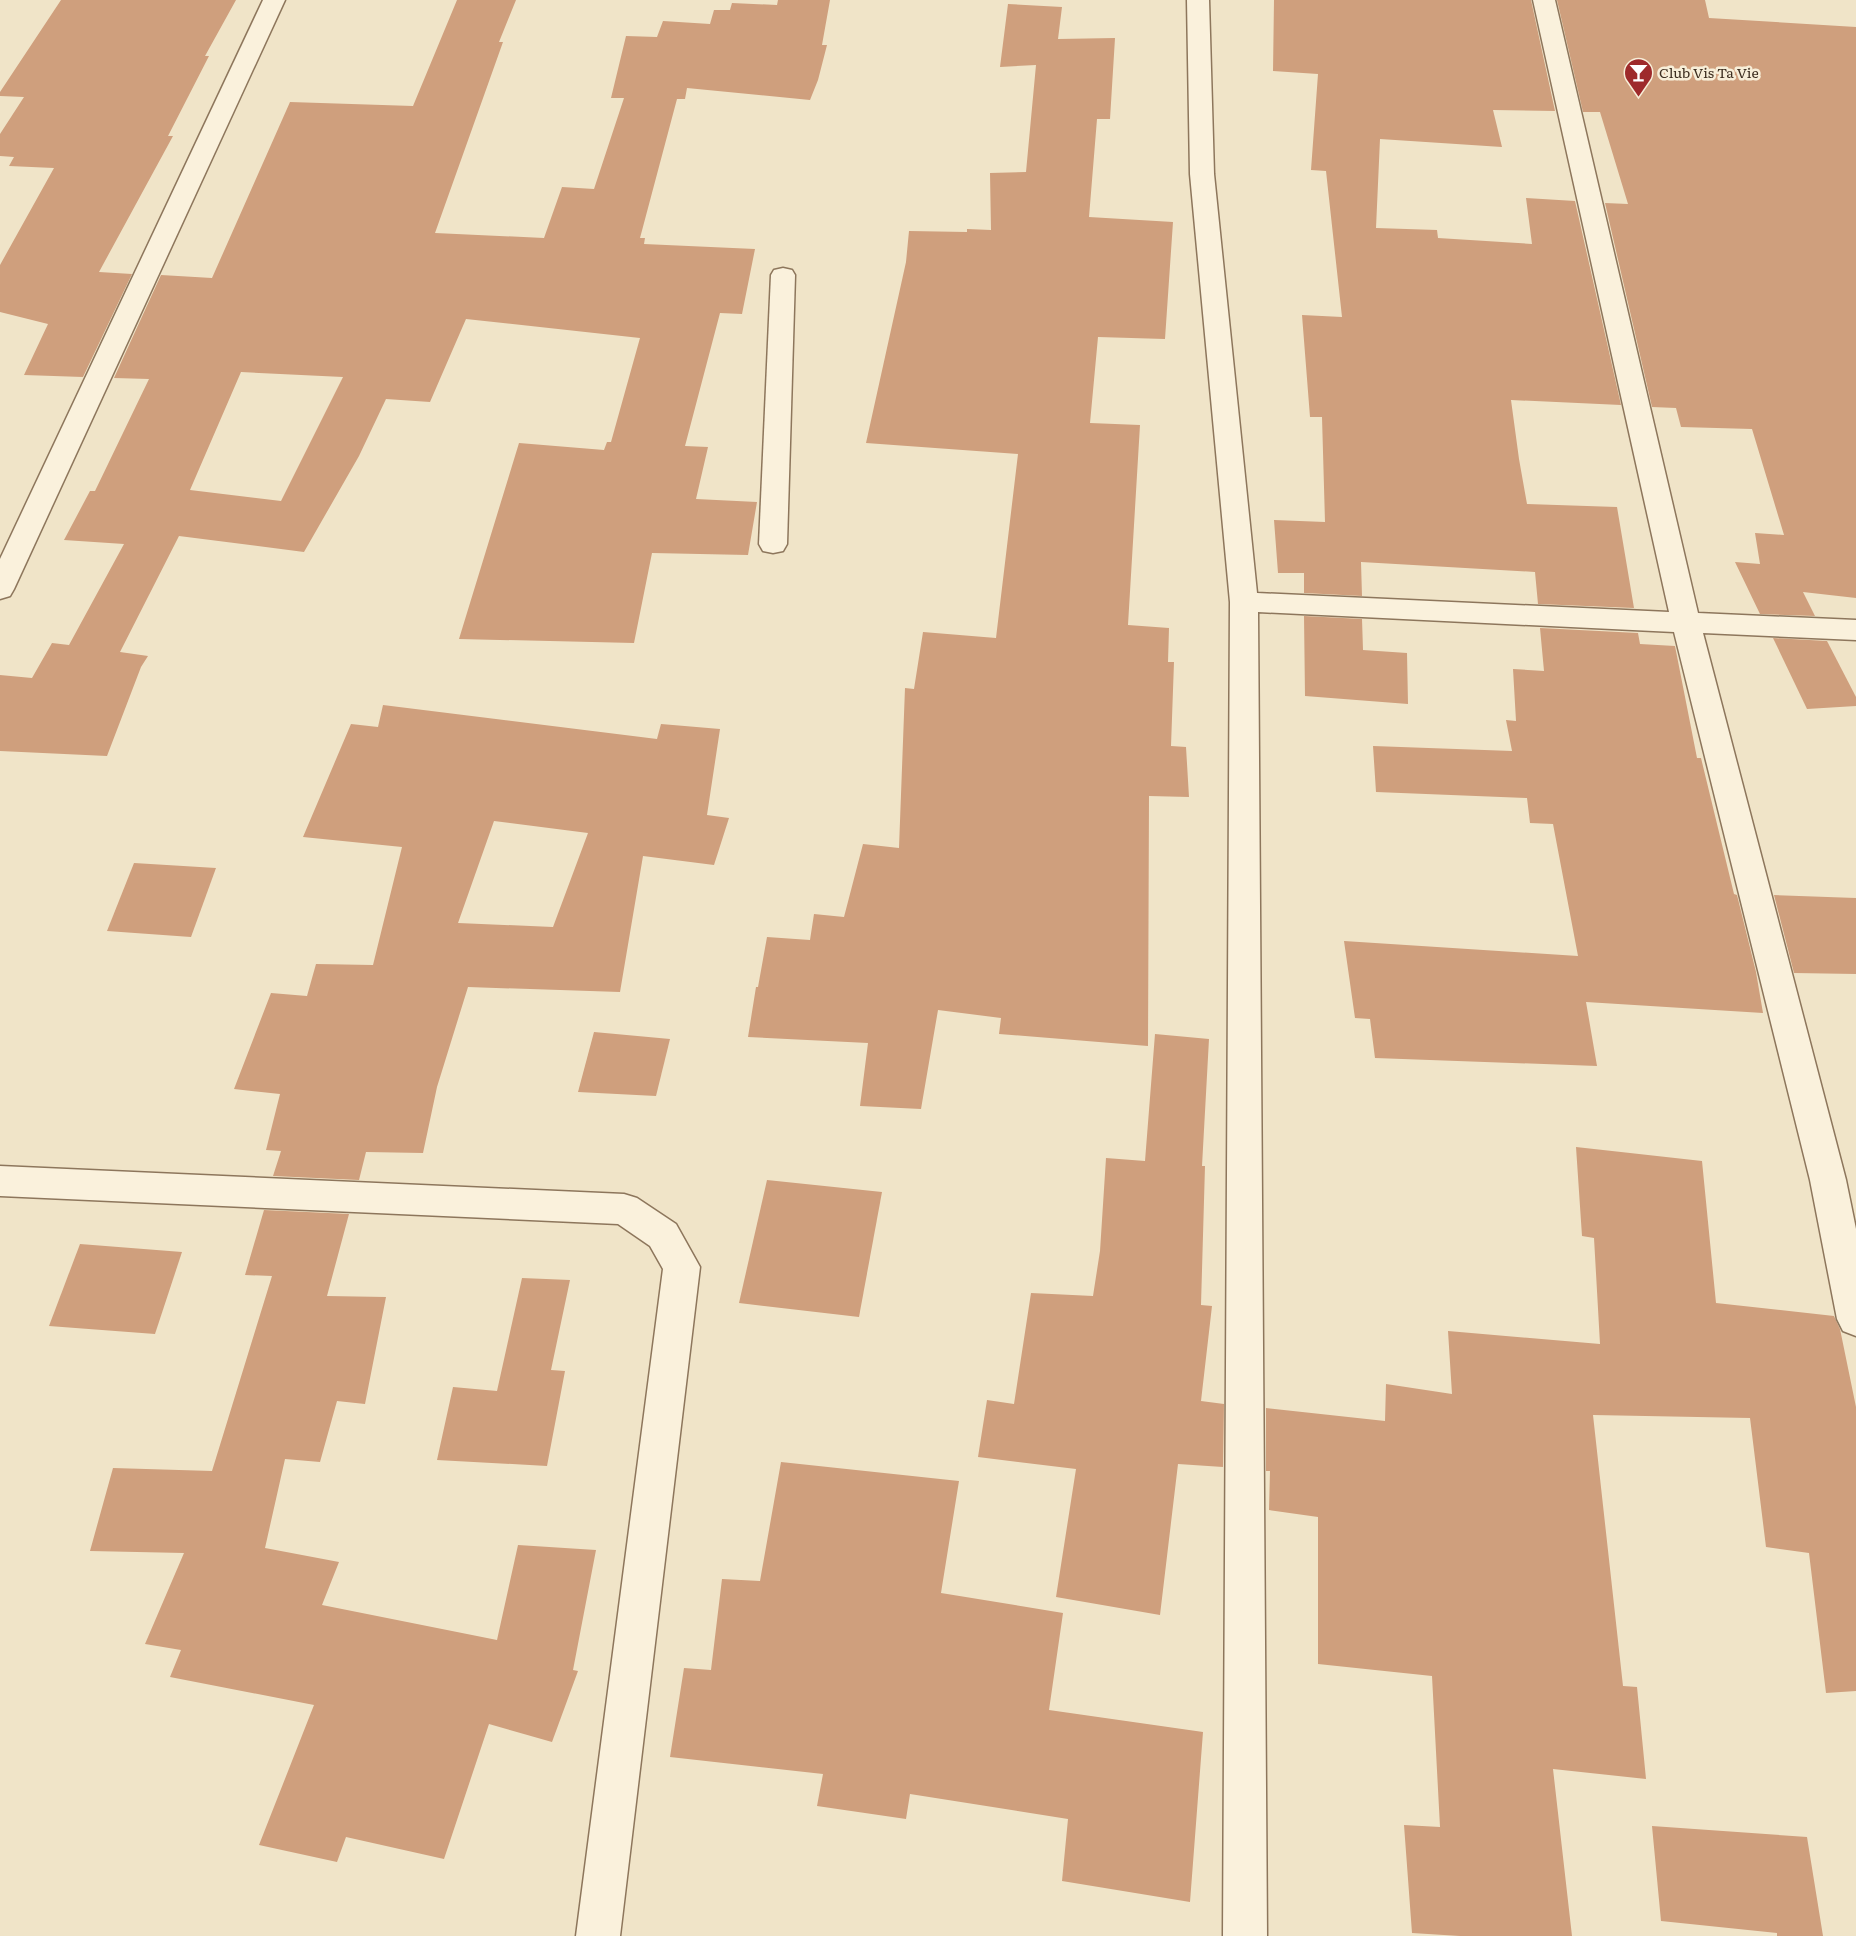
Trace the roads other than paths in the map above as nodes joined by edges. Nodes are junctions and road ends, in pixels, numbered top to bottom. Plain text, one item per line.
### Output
1 (274, 0) edge
2 (1198, 0) edge
3 (1544, 0) edge
4 (783, 275) dead end
5 (773, 544) dead end
6 (8, 557) edge
7 (0, 590) edge
8 (1244, 602) junction
9 (1686, 622) junction
10 (1856, 630) edge
11 (0, 1181) edge
12 (1856, 1319) edge
13 (598, 1936) edge
14 (1245, 1936) edge

1 - 6 street
2 - 8 street
3 - 9 street
4 - 5 street
6 - 7 street
8 - 9 street
8 - 14 street
9 - 10 street
9 - 12 street
11 - 13 street

